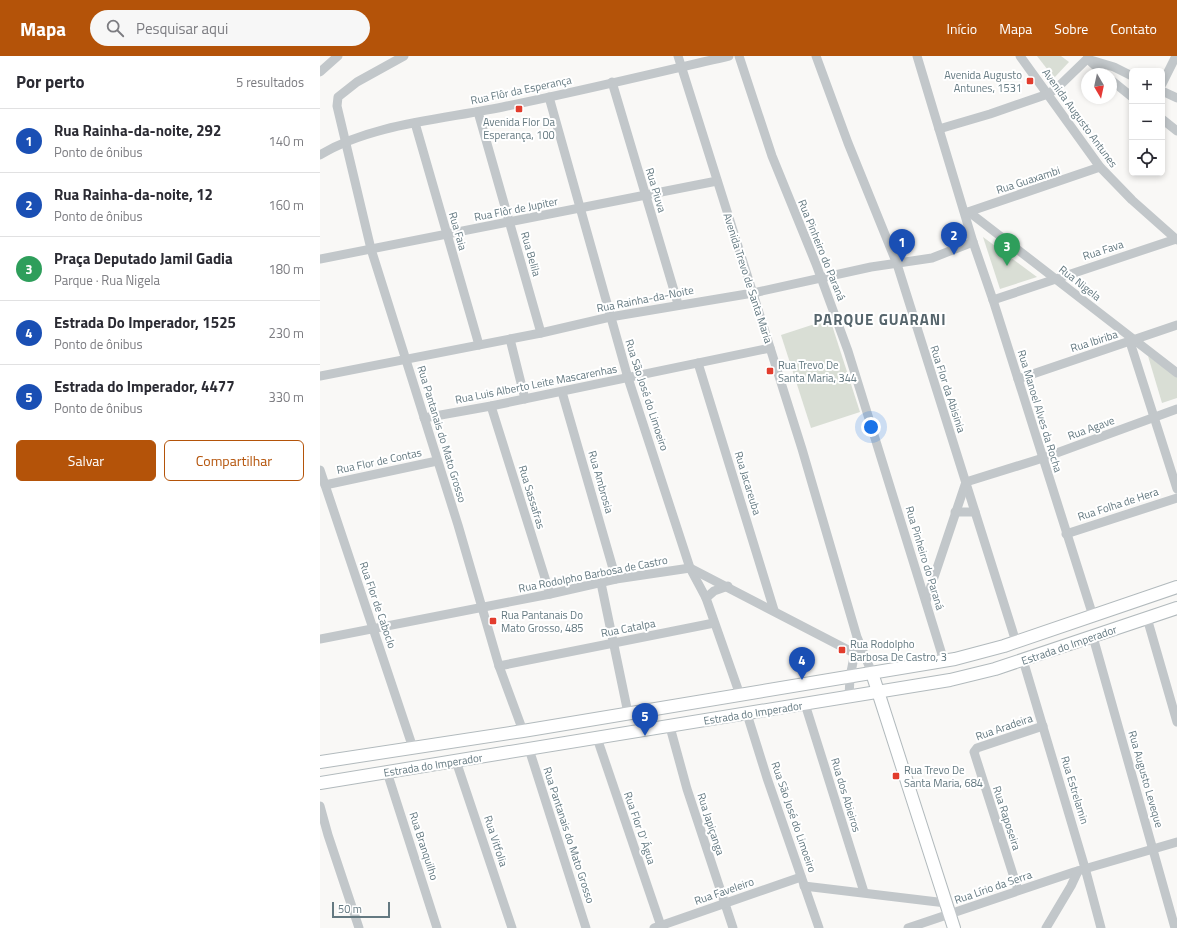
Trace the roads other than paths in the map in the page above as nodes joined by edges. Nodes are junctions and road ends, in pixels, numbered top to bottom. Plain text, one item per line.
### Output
1 (338, 56) edge
2 (404, 56) edge
3 (678, 56) edge
4 (729, 56) edge
5 (739, 56) edge
6 (816, 56) edge
7 (917, 56) edge
8 (1020, 56) edge
9 (1176, 56) edge
10 (1085, 57) edge
11 (682, 67) junction
12 (1097, 68) edge
13 (320, 72) edge
14 (1129, 74) edge
15 (1165, 78) edge
16 (612, 82) junction
17 (1117, 85) edge
18 (1165, 92) edge
19 (1048, 94) junction
20 (1129, 94) edge
21 (550, 96) junction
22 (1177, 98) edge
23 (478, 112) junction
24 (1165, 121) edge
25 (415, 123) junction
26 (939, 128) junction
27 (1177, 131) edge
28 (345, 142) junction
29 (320, 155) edge
30 (1100, 167) junction
31 (717, 181) junction
32 (645, 194) junction
33 (581, 208) junction
34 (966, 213) junction
35 (510, 222) junction
36 (447, 235) junction
37 (1176, 240) edge
38 (973, 242) junction
39 (371, 249) junction
40 (320, 259) edge
41 (897, 264) junction
42 (821, 277) junction
43 (1055, 278) junction
44 (753, 293) junction
45 (994, 300) junction
46 (678, 304) junction
47 (610, 316) junction
48 (1177, 325) edge
49 (541, 333) junction
50 (510, 339) junction
51 (1132, 341) junction
52 (480, 345) junction
53 (770, 348) junction
54 (406, 360) junction
55 (698, 363) junction
56 (1177, 373) edge
57 (320, 376) edge
58 (628, 378) junction
59 (1018, 379) junction
60 (562, 392) junction
61 (525, 399) junction
62 (492, 406) junction
63 (1177, 409) edge
64 (424, 418) junction
65 (1154, 418) junction
66 (1043, 458) junction
67 (437, 461) junction
68 (320, 470) edge
69 (966, 482) junction
70 (1177, 489) edge
71 (324, 491) edge
72 (1177, 498) edge
73 (955, 512) junction
74 (975, 512) junction
75 (1066, 534) junction
76 (690, 568) junction
77 (616, 579) junction
78 (600, 583) junction
79 (728, 586) junction
80 (1177, 588) edge
81 (550, 594) junction
82 (706, 598) junction
83 (926, 601) junction
84 (482, 608) junction
85 (1177, 608) edge
86 (774, 610) junction
87 (1093, 616) junction
88 (1147, 618) junction
89 (714, 623) junction
90 (374, 629) junction
91 (857, 637) junction
92 (1093, 637) junction
93 (320, 639) edge
94 (1016, 642) junction
95 (613, 643) junction
96 (854, 653) junction
97 (1022, 660) junction
98 (944, 661) junction
99 (499, 666) junction
100 (872, 673) junction
101 (850, 677) junction
102 (878, 692) junction
103 (740, 695) junction
104 (854, 696) junction
105 (805, 704) junction
106 (628, 713) junction
107 (747, 714) junction
108 (1177, 722) edge
109 (670, 726) junction
110 (1043, 726) junction
111 (522, 731) junction
112 (597, 738) junction
113 (413, 748) junction
114 (529, 749) junction
115 (974, 752) joint
116 (456, 761) junction
117 (320, 762) edge
118 (387, 772) junction
119 (320, 783) edge
120 (320, 806) edge
121 (324, 836) edge
122 (1177, 842) edge
123 (1153, 849) junction
124 (1081, 869) junction
125 (803, 882) junction
126 (1018, 890) junction
127 (864, 892) junction
128 (725, 904) junction
129 (948, 909) junction
130 (658, 927) edge
131 (359, 928) edge
132 (437, 928) edge
133 (512, 928) edge
134 (586, 928) edge
135 (733, 928) edge
136 (819, 928) edge
137 (908, 928) edge
138 (954, 928) edge
139 (1046, 928) edge
140 (1101, 928) edge
141 (1175, 928) edge

1 - 13 street
2 - 28 street, Rua Pantanais do Mato Grosso
3 - 11 street, Avenida Trevo de Santa Maria
4 - 11 street, Rua Flôr da Esperança
5 - 42 street, Rua Pinheiro do Paraná
6 - 41 street, Rua Flor da Abisinia
7 - 26 street, Rua Manoel Alves da Rocha
8 - 19 street, Avenida Augusto Antunes
9 - 15 street
10 - 12 street
10 - 14 street
10 - 19 street
11 - 16 street, Rua Flôr da Esperança
11 - 31 street, Avenida Trevo de Santa Maria
16 - 21 street, Rua Flôr da Esperança
16 - 32 street, Rua Piuva
17 - 20 street
18 - 22 street
19 - 26 street
19 - 30 street, Avenida Augusto Antunes
21 - 23 street, Rua Flôr da Esperança
21 - 33 street, Rua São José do Limoeiro
23 - 25 street, Rua Flôr da Esperança
23 - 35 street, Rua Belila
24 - 27 street
25 - 28 street, Rua Flôr da Esperança
25 - 36 street, Rua Faia
26 - 34 street, Rua Manoel Alves da Rocha
28 - 29 street, Rua Flôr da Esperança
28 - 39 street, Rua Pantanais do Mato Grosso
30 - 34 street, Rua Guaxambi
30 - 37 street, Avenida Augusto Antunes
31 - 32 street, Rua Flôr de Jupiter
31 - 44 street, Avenida Trevo de Santa Maria
32 - 33 street, Rua Flôr de Jupiter
32 - 46 street, Rua Piuva
33 - 35 street, Rua Flôr de Jupiter
33 - 47 street, Rua São José do Limoeiro
34 - 38 street, Rua Manoel Alves da Rocha
34 - 43 street, Rua Nigela
35 - 36 street, Rua Flôr de Jupiter
35 - 49 street, Rua Belila
36 - 39 street, Rua Flôr de Jupiter
36 - 52 street, Rua Faia
37 - 43 street, Rua Fava
38 - 41 street, Rua Rainha-da-Noite
38 - 45 street, Rua Manoel Alves da Rocha
39 - 40 street, Rua Flôr de Jupiter
39 - 54 street, Rua Pantanais do Mato Grosso
41 - 42 street, Rua Rainha-da-Noite
41 - 69 street, Rua Flor da Abisinia
42 - 44 street, Rua Rainha-da-Noite
42 - 83 street, Rua Pinheiro do Paraná
43 - 45 street, Rua Fava
43 - 51 street, Rua Nigela
44 - 46 street, Rua Rainha-da-Noite
44 - 53 street, Avenida Trevo de Santa Maria
45 - 59 street, Rua Manoel Alves da Rocha
46 - 47 street, Rua Rainha-da-Noite
47 - 49 street, Rua Rainha-da-Noite
47 - 58 street, Rua São José do Limoeiro
48 - 51 street, Rua Ibiriba
49 - 50 street, Rua Rainha-da-Noite
50 - 52 street, Rua Rainha-da-Noite
50 - 61 street
51 - 56 street, Rua Nigela
51 - 59 street, Rua Ibiriba
51 - 65 street
52 - 54 street, Rua Rainha-da-Noite
53 - 55 street, Rua Luis Alberto Leite Mascarenhas
53 - 91 street, Avenida Trevo de Santa Maria
54 - 57 street, Rua Rainha-da-Noite
54 - 64 street, Rua Pantanais do Mato Grosso
55 - 58 street, Rua Luis Alberto Leite Mascarenhas
55 - 86 street, Rua Jacareuba
58 - 60 street, Rua Luis Alberto Leite Mascarenhas
58 - 76 street, Rua São José do Limoeiro
59 - 66 street, Rua Manoel Alves da Rocha
60 - 61 street, Rua Luis Alberto Leite Mascarenhas
60 - 77 street, Rua Ambrosia
61 - 62 street, Rua Luis Alberto Leite Mascarenhas
62 - 64 street, Rua Luis Alberto Leite Mascarenhas
62 - 81 street, Rua Sassafras
63 - 65 street, Rua Agave
64 - 67 street, Rua Pantanais do Mato Grosso
65 - 66 street, Rua Agave
65 - 70 street
66 - 69 street, Rua Agave
66 - 75 street, Rua Manoel Alves da Rocha
67 - 71 street, Rua Flor de Contas
67 - 84 street, Rua Pantanais do Mato Grosso
68 - 71 street, Rua Flor de Caboclo
69 - 73 street
69 - 74 street, Rua Flor da Abisinia
71 - 90 street, Rua Flor de Caboclo
72 - 75 street, Rua Folha de Hera
73 - 74 street
73 - 83 street
74 - 94 street, Rua Flor da Abisinia
75 - 87 street, Rua Manoel Alves da Rocha
76 - 77 street, Rua Rodolpho Barbosa de Castro
76 - 79 street
76 - 82 street, Rua São José do Limoeiro
77 - 78 street, Rua Rodolpho Barbosa de Castro
78 - 81 street, Rua Rodolpho Barbosa de Castro
78 - 95 street
79 - 82 street
79 - 86 street
80 - 87 main road, Estrada do Imperador
81 - 84 street, Rua Rodolpho Barbosa de Castro
82 - 89 street, Rua São José do Limoeiro
83 - 98 street, Rua Pinheiro do Paraná
84 - 90 street, Rua Rodolpho Barbosa de Castro
84 - 99 street, Rua Pantanais do Mato Grosso
85 - 88 main road, Estrada do Imperador
86 - 96 street
87 - 94 main road, Estrada do Imperador
88 - 92 main road, Estrada do Imperador
88 - 108 street
89 - 95 street, Rua Catalpa
89 - 103 street, Rua São José do Limoeiro
90 - 93 street, Rua Rodolpho Barbosa de Castro
90 - 113 street, Rua Flor de Caboclo
91 - 96 street, Avenida Trevo de Santa Maria
91 - 100 street, Avenida Trevo de Santa Maria
92 - 97 main road, Estrada do Imperador
92 - 123 street, Rua Augusto Leveque
94 - 98 main road, Estrada do Imperador
95 - 99 street, Rua Catalpa
95 - 106 street
96 - 101 street, Avenida Trevo de Santa Maria
97 - 102 main road, Estrada do Imperador
97 - 110 street, Rua Estrelamin
98 - 100 main road, Estrada do Imperador
99 - 111 street, Rua Pantanais do Mato Grosso
100 - 101 main road, Estrada do Imperador
100 - 102 main road, Avenida Trevo de Santa Maria
100 - 104 main road
101 - 103 main road, Estrada do Imperador
101 - 104 street, Avenida Trevo de Santa Maria
102 - 104 main road, Estrada do Imperador
102 - 129 main road, Avenida Trevo de Santa Maria
103 - 106 main road, Estrada do Imperador
104 - 105 main road, Estrada do Imperador
105 - 107 main road, Estrada do Imperador
105 - 127 street, Rua dos Abieiros
106 - 111 main road, Estrada do Imperador
107 - 109 main road, Estrada do Imperador
107 - 125 street, Rua São José do Limoeiro
109 - 112 main road, Estrada do Imperador
109 - 128 street, Rua Japiçanga
110 - 115 street, Rua Aradeira
110 - 124 street, Rua Estrelamin
111 - 113 main road, Estrada do Imperador
112 - 114 main road, Estrada do Imperador
112 - 130 street, Rua Flor D' Água
113 - 117 main road, Estrada do Imperador
114 - 116 main road, Estrada do Imperador
114 - 134 street, Rua Pantanais do Mato Grosso
115 - 126 street, Rua Raposeira
116 - 118 main road, Estrada do Imperador
116 - 133 street, Rua Vitfolia
118 - 119 main road, Estrada do Imperador
118 - 132 street, Rua Branquilho
120 - 121 street
121 - 131 street
122 - 123 street, Rua Lírio da Serra
123 - 124 street, Rua Lírio da Serra
123 - 141 street, Rua Augusto Leveque
124 - 126 street, Rua Lírio da Serra
124 - 139 street
124 - 140 street, Rua Estrelamin
125 - 127 street, Rua Faveleiro
125 - 128 street, Rua Faveleiro
125 - 136 street, Rua São José do Limoeiro
126 - 129 street, Rua Lírio da Serra
127 - 129 street, Rua Faveleiro
128 - 130 street, Rua Faveleiro
128 - 135 street, Rua Japiçanga
129 - 137 street, Rua Lírio da Serra
129 - 138 main road, Avenida Trevo de Santa Maria

